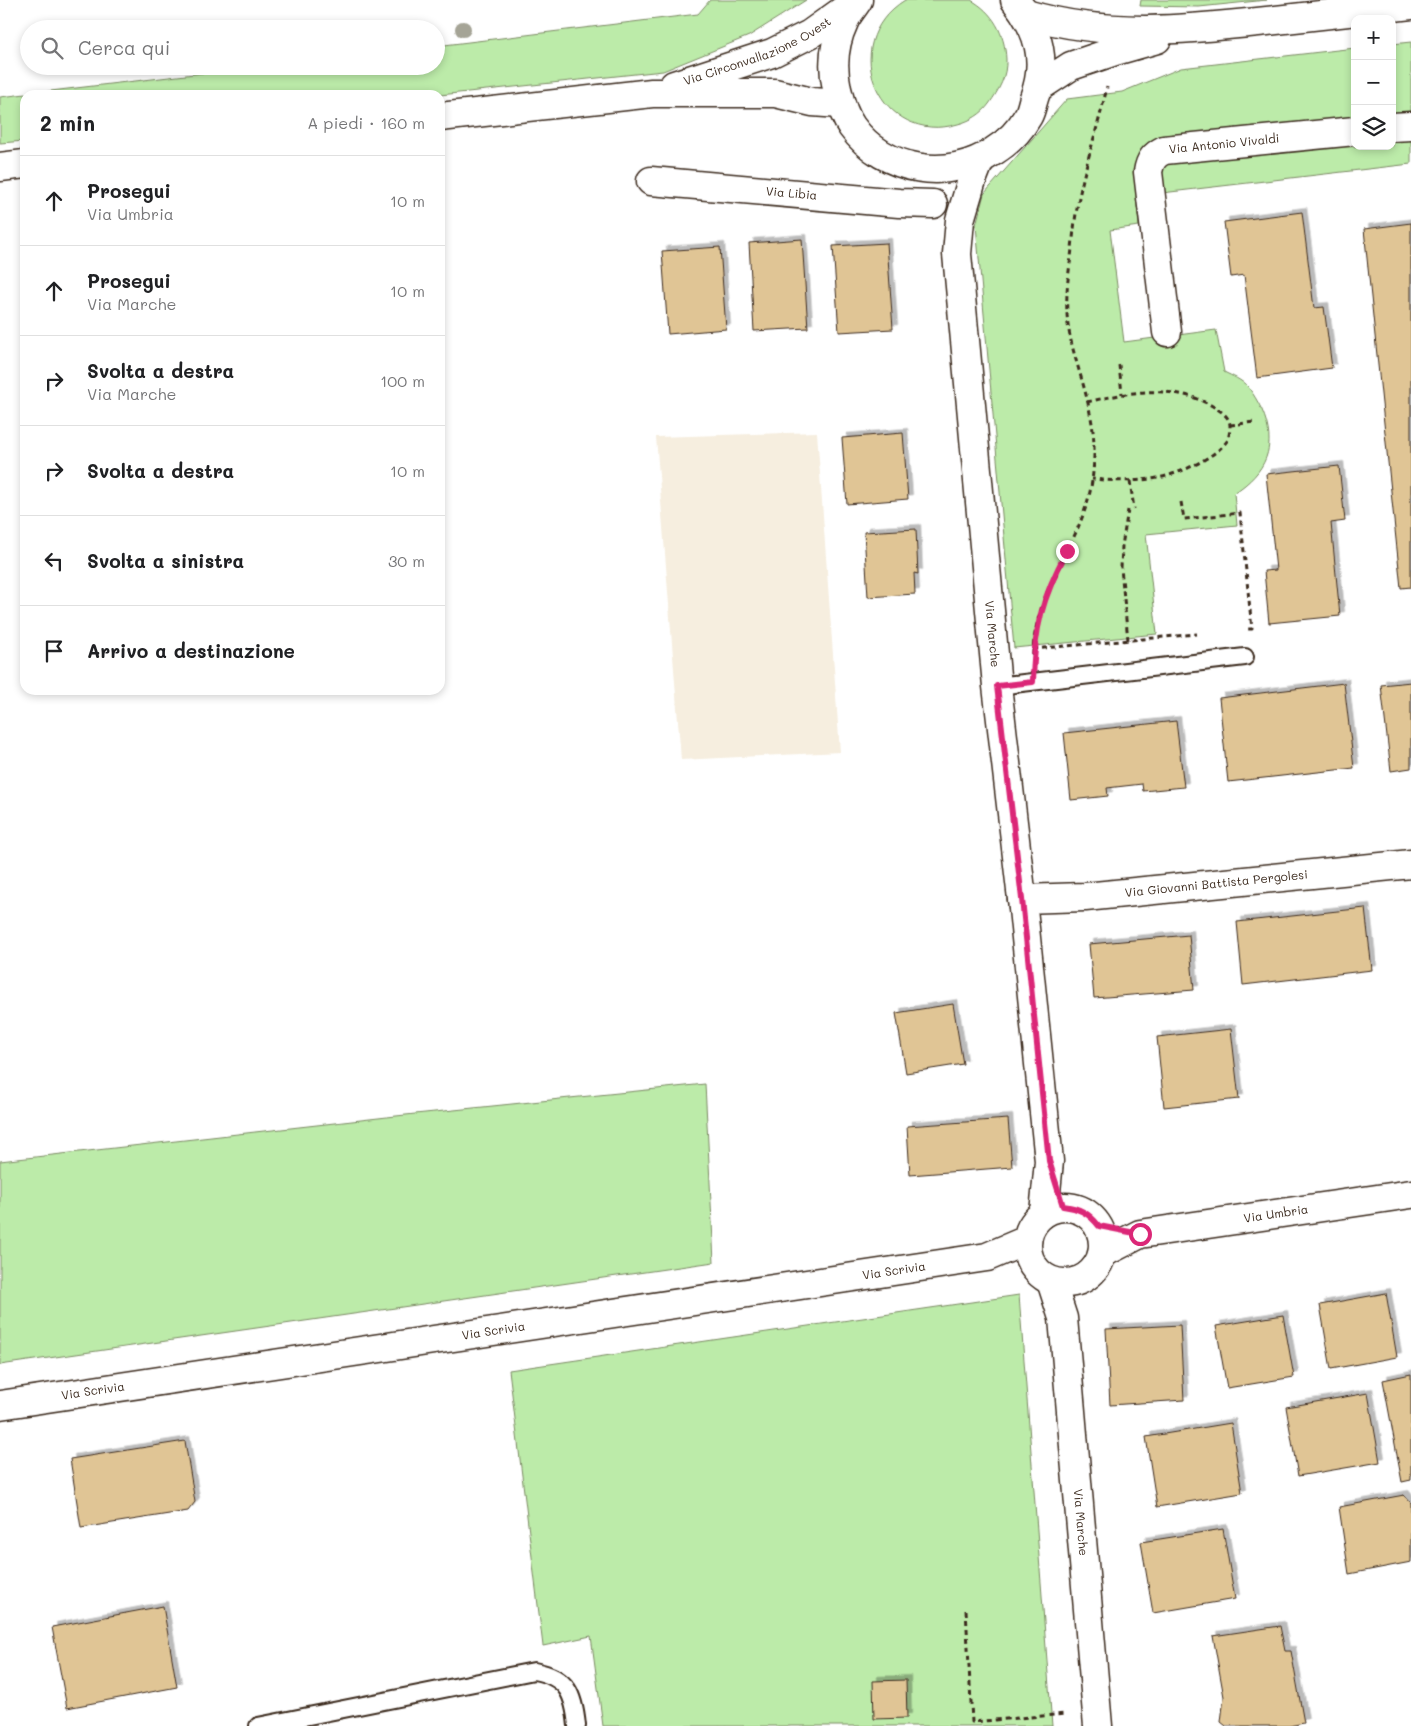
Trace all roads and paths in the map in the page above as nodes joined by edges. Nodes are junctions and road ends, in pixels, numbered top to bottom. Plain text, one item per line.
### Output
1 (858, 0) edge
2 (1411, 5) edge
3 (1020, 7) edge
4 (1194, 28) junction
5 (1038, 87) junction
6 (652, 93) junction
7 (1106, 94) dead end
8 (840, 104) junction
9 (445, 116) edge
10 (1411, 126) edge
11 (1396, 128) edge
12 (1351, 131) edge
13 (980, 160) junction
14 (905, 164) junction
15 (20, 165) edge
16 (0, 167) edge
17 (651, 181) dead end
18 (933, 204) junction
19 (957, 254) junction
20 (1167, 332) dead end
21 (1119, 365) dead end
22 (1122, 394) junction
23 (1087, 402) junction
24 (1255, 422) dead end
25 (1230, 425) junction
26 (1092, 480) junction
27 (1130, 481) junction
28 (1181, 502) dead end
29 (1134, 509) dead end
30 (1128, 510) dead end
31 (1243, 629) dead end
32 (1199, 633) dead end
33 (1128, 640) junction
34 (1034, 649) junction
35 (1245, 657) dead end
36 (1033, 682) junction
37 (997, 686) junction
38 (1411, 864) edge
39 (1022, 899) junction
40 (1411, 1194) edge
41 (1054, 1210) junction
42 (1099, 1226) junction
43 (1140, 1234) junction
44 (1103, 1253) junction
45 (1045, 1267) junction
46 (0, 1405) edge
47 (966, 1610) dead end
48 (1097, 1719) edge
49 (258, 1726) edge
50 (577, 1726) edge

1 - 6 street, Via Circonvallazione Ovest
1 - 8 street
2 - 4 street
3 - 4 street
3 - 5 street
4 - 5 street
5 - 13 street
6 - 8 street, Via Circonvallazione Ovest
6 - 9 street, Via Circonvallazione Ovest
7 - 23 path
8 - 14 street
10 - 11 street
12 - 20 street, Via Antonio Vivaldi
13 - 14 street
13 - 19 street, Via Marche
14 - 18 street, Via Marche
15 - 16 street
17 - 18 street, Via Libia
18 - 19 street, Via Marche
19 - 37 street, Via Marche
21 - 22 path
22 - 23 path
22 - 25 path
23 - 26 path
24 - 25 path
25 - 27 path
26 - 27 path
26 - 34 path
27 - 29 path
28 - 31 path
30 - 33 path
32 - 33 path
33 - 34 path
34 - 36 path
35 - 36 lane
36 - 37 lane
37 - 39 street, Via Marche
38 - 39 street, Via Giovanni Battista Pergolesi
39 - 41 street, Via Marche
40 - 43 street, Via Umbria
41 - 42 street
41 - 45 street
42 - 43 street, Via Umbria
42 - 44 street
43 - 44 street, Via Umbria
44 - 45 street
45 - 46 street, Via Scrivia
45 - 48 street, Via Marche
47 - 48 path
49 - 50 lane

